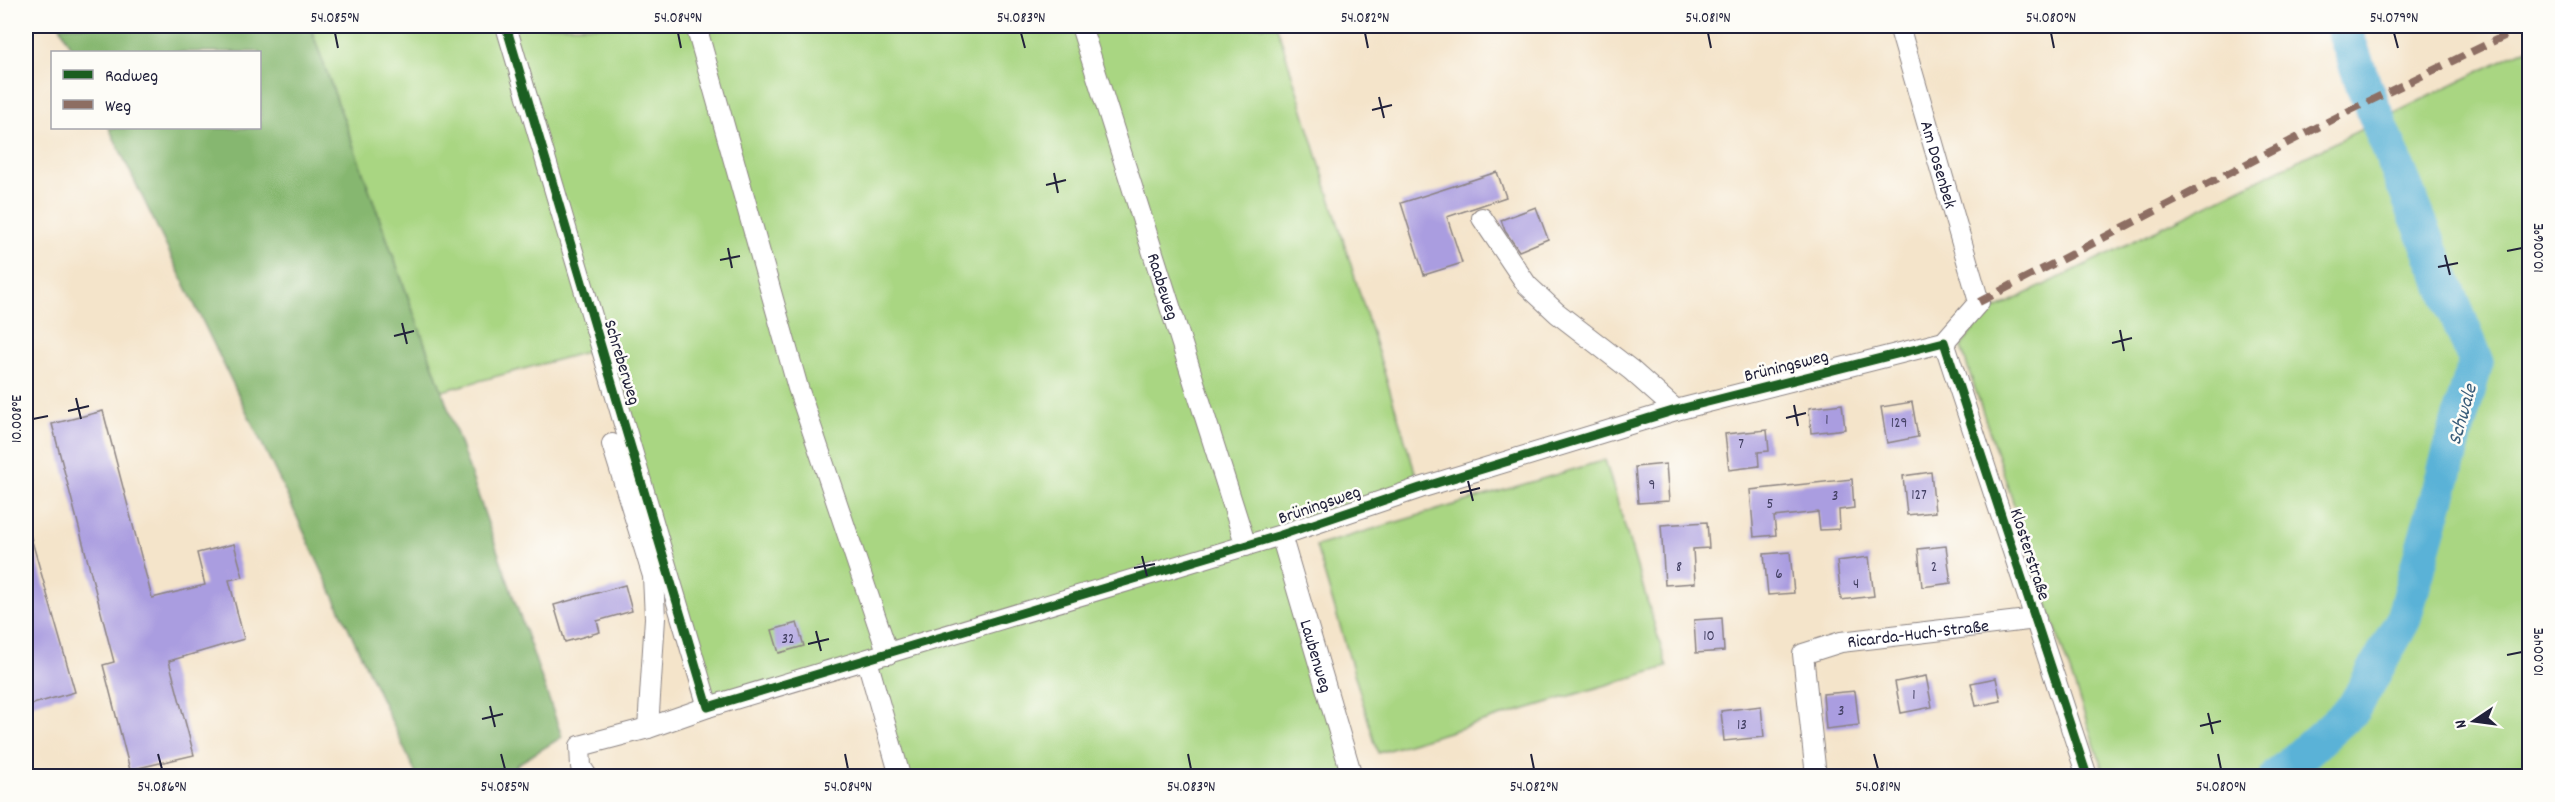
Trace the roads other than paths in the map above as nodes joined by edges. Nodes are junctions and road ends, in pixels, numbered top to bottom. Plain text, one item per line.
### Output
1 (506, 26) edge
2 (696, 26) edge
3 (1081, 26) edge
4 (1899, 26) edge
5 (1482, 218) dead end
6 (1944, 342) junction
7 (1676, 410) junction
8 (612, 444) dead end
9 (1281, 535) junction
10 (1246, 546) junction
11 (2036, 619) junction
12 (888, 654) junction
13 (867, 660) junction
14 (708, 707) junction
15 (648, 728) junction
16 (587, 777) edge
17 (900, 777) edge
18 (1352, 777) edge
19 (1816, 777) edge
20 (2087, 777) edge

1 - 14 street, Schreberweg
2 - 12 street
3 - 10 street, Raabeweg
4 - 6 street, Am Dosenbek
5 - 7 street
6 - 7 street, Brüningsweg
6 - 11 street, Klosterstraße
7 - 9 street, Brüningsweg
8 - 15 street
9 - 10 street, Brüningsweg
9 - 18 street, Laubenweg
10 - 12 street, Brüningsweg
11 - 19 street, Ricarda-Huch-Straße
11 - 20 street, Klosterstraße
12 - 13 street, Brüningsweg
13 - 14 street, Brüningsweg
13 - 17 street
14 - 15 street, Brüningsweg
15 - 16 street, Brüningsweg

